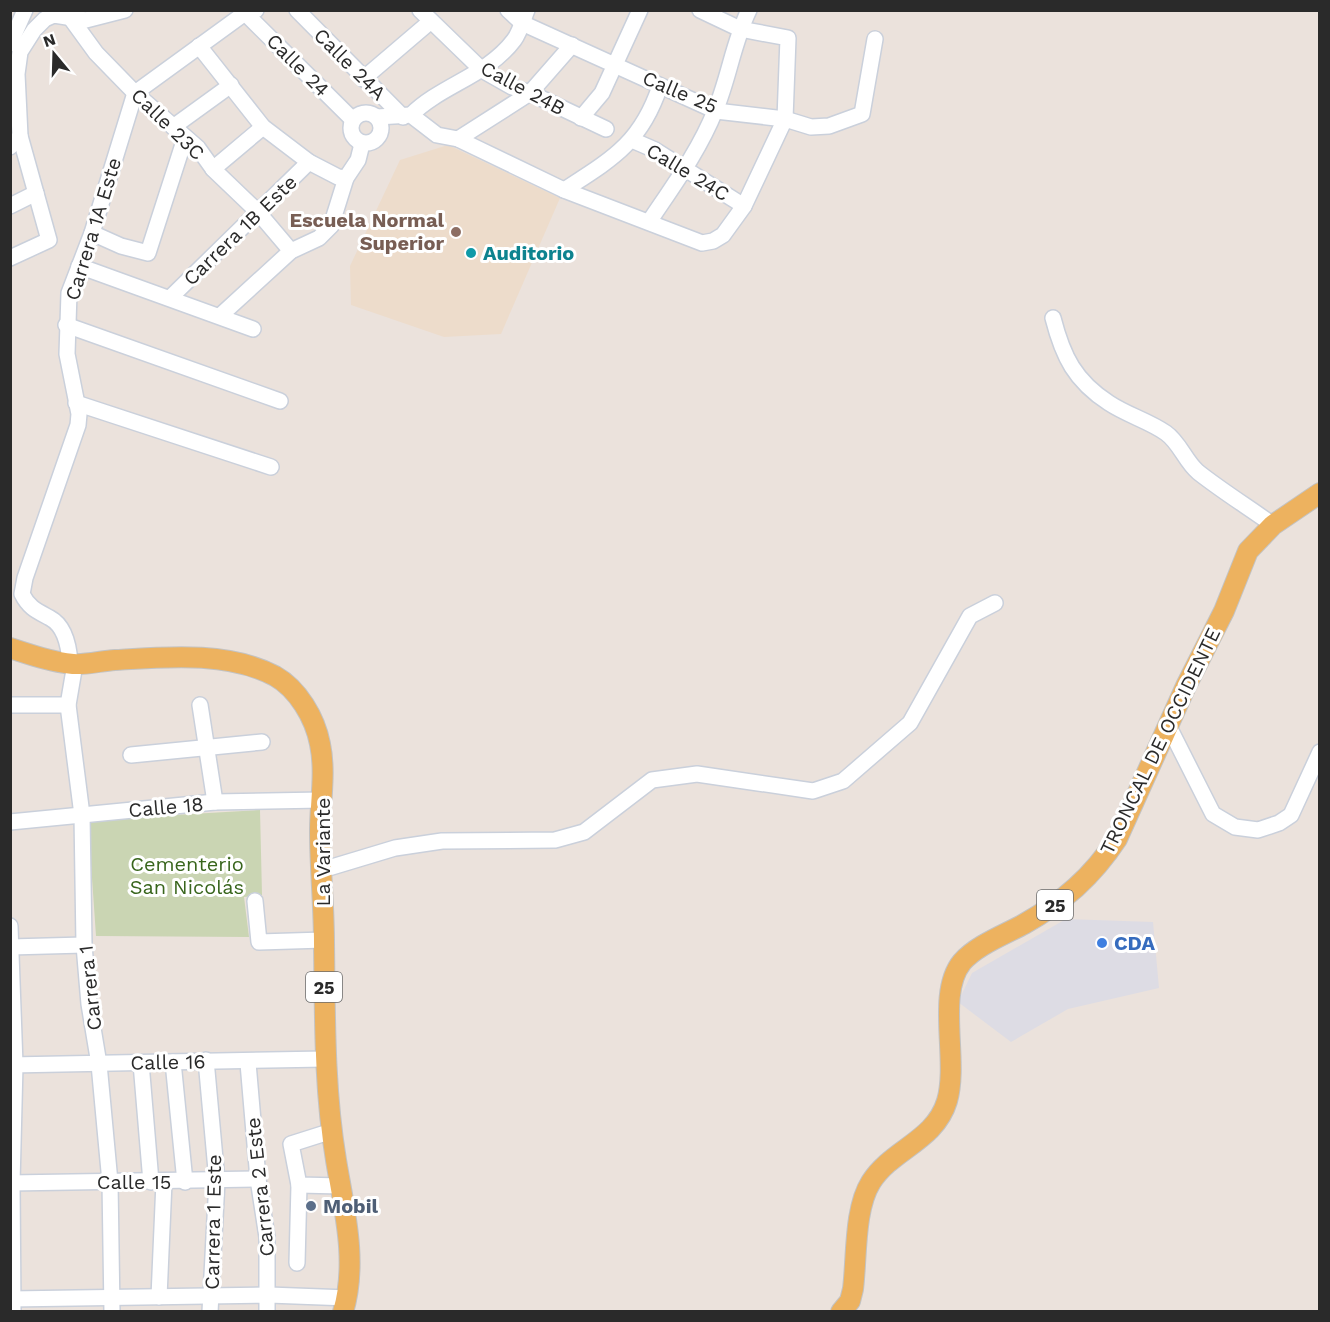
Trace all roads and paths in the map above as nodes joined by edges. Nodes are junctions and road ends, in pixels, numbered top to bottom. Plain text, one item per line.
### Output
1 (25, 10) edge
2 (125, 10) edge
3 (297, 10) edge
4 (508, 10) edge
5 (640, 10) edge
6 (700, 10) edge
7 (749, 10) edge
8 (248, 11) edge
9 (426, 16) edge
10 (525, 17) edge
11 (72, 20) junction
12 (740, 29) junction
13 (874, 39) dead end
14 (572, 45) junction
15 (199, 46) junction
16 (14, 47) edge
17 (614, 63) junction
18 (482, 70) junction
19 (363, 79) junction
20 (231, 85) junction
21 (660, 86) junction
22 (135, 93) junction
23 (530, 93) junction
24 (716, 111) junction
25 (407, 116) junction
26 (377, 117) junction
27 (581, 118) junction
28 (785, 119) junction
29 (353, 120) junction
30 (173, 127) junction
31 (263, 127) junction
32 (606, 129) dead end
33 (186, 138) junction
34 (458, 139) junction
35 (632, 140) junction
36 (15, 142) edge
37 (362, 144) junction
38 (309, 162) junction
39 (685, 168) junction
40 (213, 169) junction
41 (346, 178) junction
42 (564, 190) junction
43 (36, 193) junction
44 (10, 206) edge
45 (744, 206) junction
46 (258, 212) junction
47 (649, 222) junction
48 (92, 233) junction
49 (291, 251) junction
50 (10, 258) edge
51 (79, 266) junction
52 (171, 297) junction
53 (221, 315) junction
54 (1053, 318) dead end
55 (66, 325) junction
56 (253, 328) dead end
57 (280, 401) dead end
58 (76, 402) junction
59 (271, 467) dead end
60 (1320, 493) edge
61 (1273, 525) junction
62 (995, 603) dead end
63 (10, 648) edge
64 (72, 664) junction
65 (10, 705) edge
66 (68, 705) junction
67 (200, 705) dead end
68 (1169, 727) junction
69 (262, 742) dead end
70 (207, 747) junction
71 (1320, 752) edge
72 (131, 755) dead end
73 (322, 800) junction
74 (214, 802) junction
75 (82, 815) junction
76 (10, 822) edge
77 (322, 870) junction
78 (255, 901) dead end
79 (10, 926) edge
80 (324, 940) junction
81 (84, 945) junction
82 (11, 946) edge
83 (325, 1059) junction
84 (206, 1060) junction
85 (173, 1062) junction
86 (248, 1062) junction
87 (141, 1063) junction
88 (99, 1064) junction
89 (13, 1065) edge
90 (332, 1131) junction
91 (258, 1179) junction
92 (217, 1181) junction
93 (111, 1182) junction
94 (157, 1182) junction
95 (185, 1182) junction
96 (11, 1183) edge
97 (299, 1185) junction
98 (341, 1186) junction
99 (297, 1263) dead end
100 (269, 1295) junction
101 (161, 1302) edge
102 (12, 1303) edge
103 (112, 1304) edge
104 (211, 1305) edge
105 (345, 1305) edge
106 (267, 1311) edge
107 (841, 1311) edge

1 - 16 street
2 - 11 street
3 - 19 street, Calle 24A
4 - 10 street, Calle 25
5 - 17 street
6 - 12 street
7 - 12 street
8 - 15 street
8 - 29 street, Calle 24
9 - 18 street, Calle 24B
9 - 19 street
10 - 14 street, Calle 25
10 - 18 street
11 - 16 street
11 - 22 street, Calle 23C
12 - 24 street
12 - 28 street
13 - 28 street, Calle 25
14 - 17 street, Calle 25
14 - 23 street
15 - 20 street
15 - 22 street
16 - 36 street
17 - 21 street, Calle 25
17 - 27 street
18 - 23 street, Calle 24B
18 - 25 street
19 - 25 street, Calle 24A
20 - 30 street
20 - 31 street
21 - 24 street, Calle 25
21 - 35 street
22 - 30 street, Calle 23C
22 - 48 street, Carrera 1A Este
23 - 27 street, Calle 24B
23 - 34 street
24 - 28 street, Calle 25
24 - 39 street
25 - 26 street
25 - 34 street, Calle 24A
26 - 29 street
26 - 37 street
27 - 32 street, Calle 24B
28 - 45 street
29 - 37 street
30 - 33 street, Calle 23C
31 - 38 street
31 - 40 street
33 - 40 street, Calle 23C
33 - 48 street
34 - 42 street, Calle 24A
35 - 39 street, Calle 24C
35 - 42 street
36 - 43 street
37 - 41 street
38 - 41 street
38 - 46 street, Carrera 1B Este
39 - 45 street, Calle 24C
39 - 47 street
40 - 46 street, Calle 23C
41 - 49 street
42 - 47 street, Calle 24A
43 - 44 street
43 - 50 street
45 - 47 street, Calle 24A
46 - 49 street, Calle 23C
46 - 52 street, Carrera 1B Este
48 - 51 street, Carrera 1A Este
49 - 53 street
51 - 52 street
51 - 55 street, Carrera 1A Este
52 - 53 street
53 - 56 street
54 - 61 street
55 - 57 street
55 - 58 street, Carrera 1A Este
58 - 59 street
58 - 64 street, Carrera 1A Este
60 - 61 main road, TRONCAL DE OCCIDENTE / 25
61 - 68 main road, TRONCAL DE OCCIDENTE / 25
62 - 77 street
63 - 64 main road, La Variante / 25
64 - 66 street, Carrera 1
64 - 73 main road, La Variante / 25
65 - 66 street
66 - 75 street, Carrera 1
67 - 70 street
68 - 71 street
68 - 107 main road, TRONCAL DE OCCIDENTE / 25
69 - 70 street
70 - 72 street
70 - 74 street
73 - 74 street, Calle 18
73 - 77 main road, La Variante / 25
74 - 75 street, Calle 18
75 - 76 street, Calle 18
75 - 81 street, Carrera 1
77 - 80 main road, La Variante / 25
78 - 80 street
79 - 82 street
80 - 83 main road, La Variante / 25
81 - 82 street
81 - 88 street, Carrera 1
82 - 89 street
83 - 86 street, Calle 16
83 - 90 main road, La Variante / 25
84 - 85 street, Calle 16
84 - 86 street, Calle 16
84 - 92 street, Carrera 1 Este
85 - 87 street, Calle 16
85 - 95 street
86 - 91 street, Carrera 2 Este
87 - 88 street, Calle 16
87 - 94 street
88 - 89 street, Calle 16
88 - 93 street, Carrera 1
89 - 96 street
90 - 97 street
90 - 98 main road, La Variante / 25
91 - 92 street, Calle 15
91 - 100 street, Carrera 2 Este
92 - 95 street, Calle 15
92 - 104 street, Carrera 1 Este
93 - 94 street, Calle 15
93 - 96 street, Calle 15
93 - 103 street, Carrera 1
94 - 95 street, Calle 15
94 - 101 street
96 - 102 street
97 - 98 street
97 - 99 street
98 - 105 main road, La Variante / 25
100 - 104 street
100 - 105 street
100 - 106 street, Carrera 2 Este
101 - 103 street
101 - 104 street
102 - 103 street

